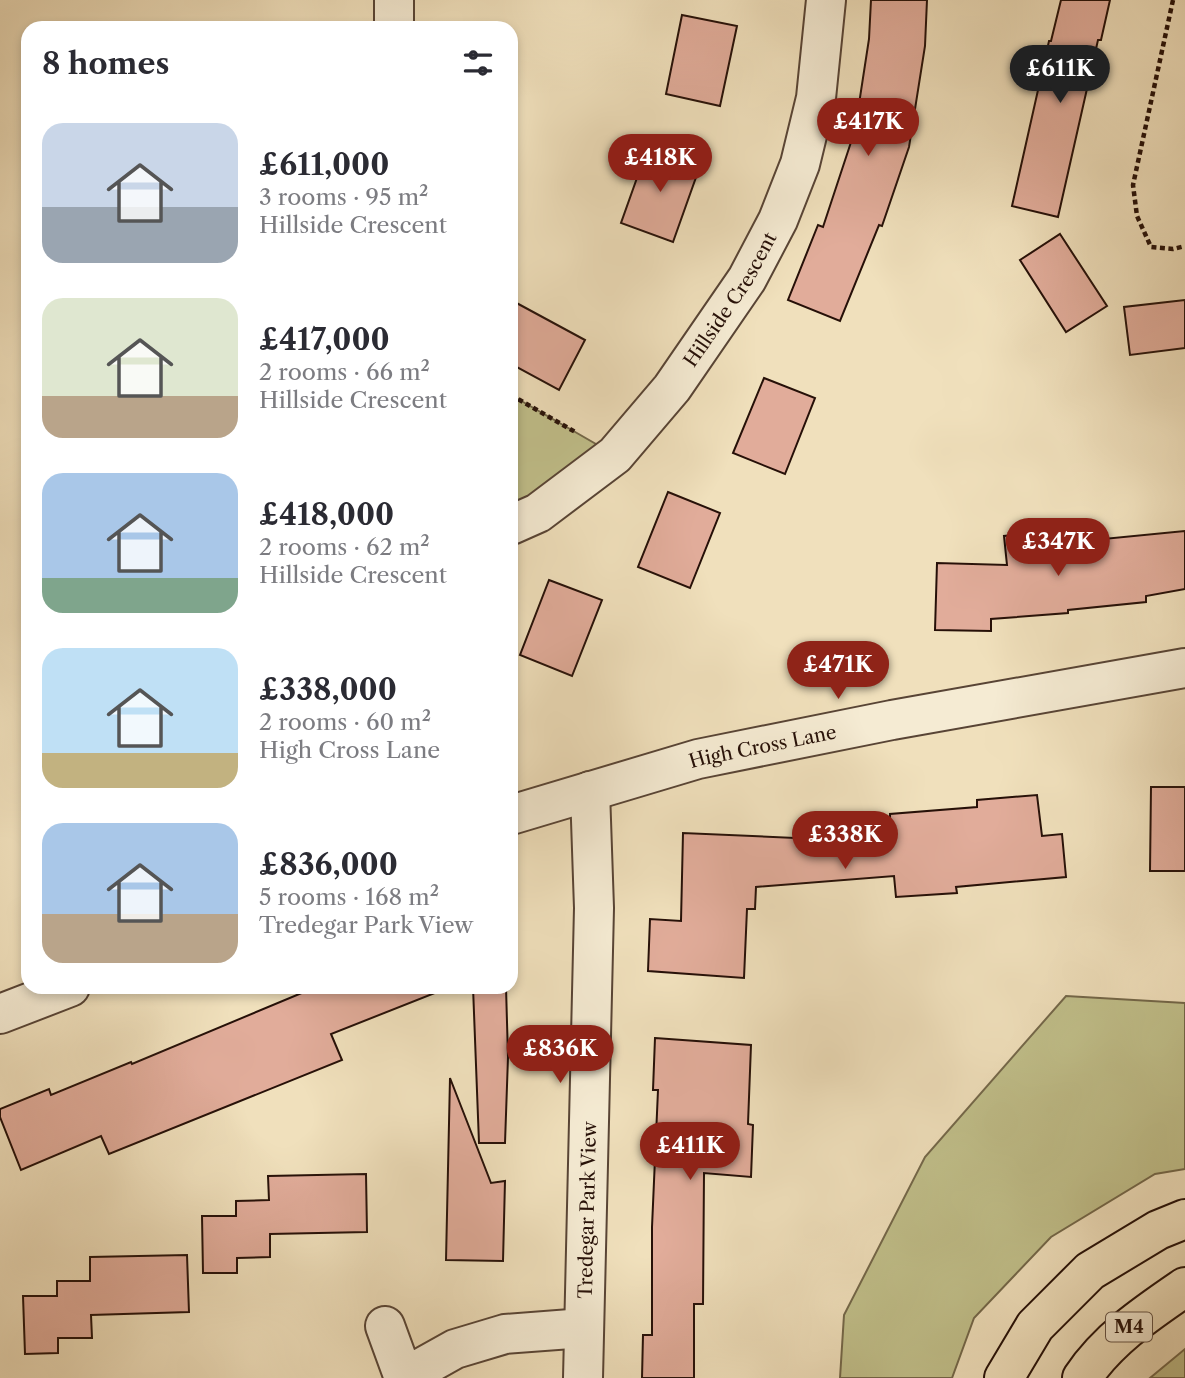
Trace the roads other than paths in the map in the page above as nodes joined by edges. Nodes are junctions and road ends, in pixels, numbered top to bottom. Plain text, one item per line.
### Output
1 (394, 0) edge
2 (826, 0) edge
3 (394, 21) edge
4 (518, 522) edge
5 (1185, 668) edge
6 (590, 791) junction
7 (518, 813) edge
8 (53, 994) edge
9 (0, 1014) edge
10 (1185, 1219) edge
11 (1185, 1287) edge
12 (385, 1326) dead end
13 (584, 1328) junction
14 (403, 1378) edge
15 (583, 1378) edge
16 (1004, 1378) edge
17 (1082, 1378) edge

1 - 3 street
2 - 4 street, Hillside Crescent
5 - 6 street, High Cross Lane
6 - 7 street, High Cross Lane
6 - 13 street, Tredegar Park View
8 - 9 street
10 - 16 highway
11 - 17 highway, M4
12 - 14 street
13 - 14 street
13 - 15 street, Tredegar Park View

